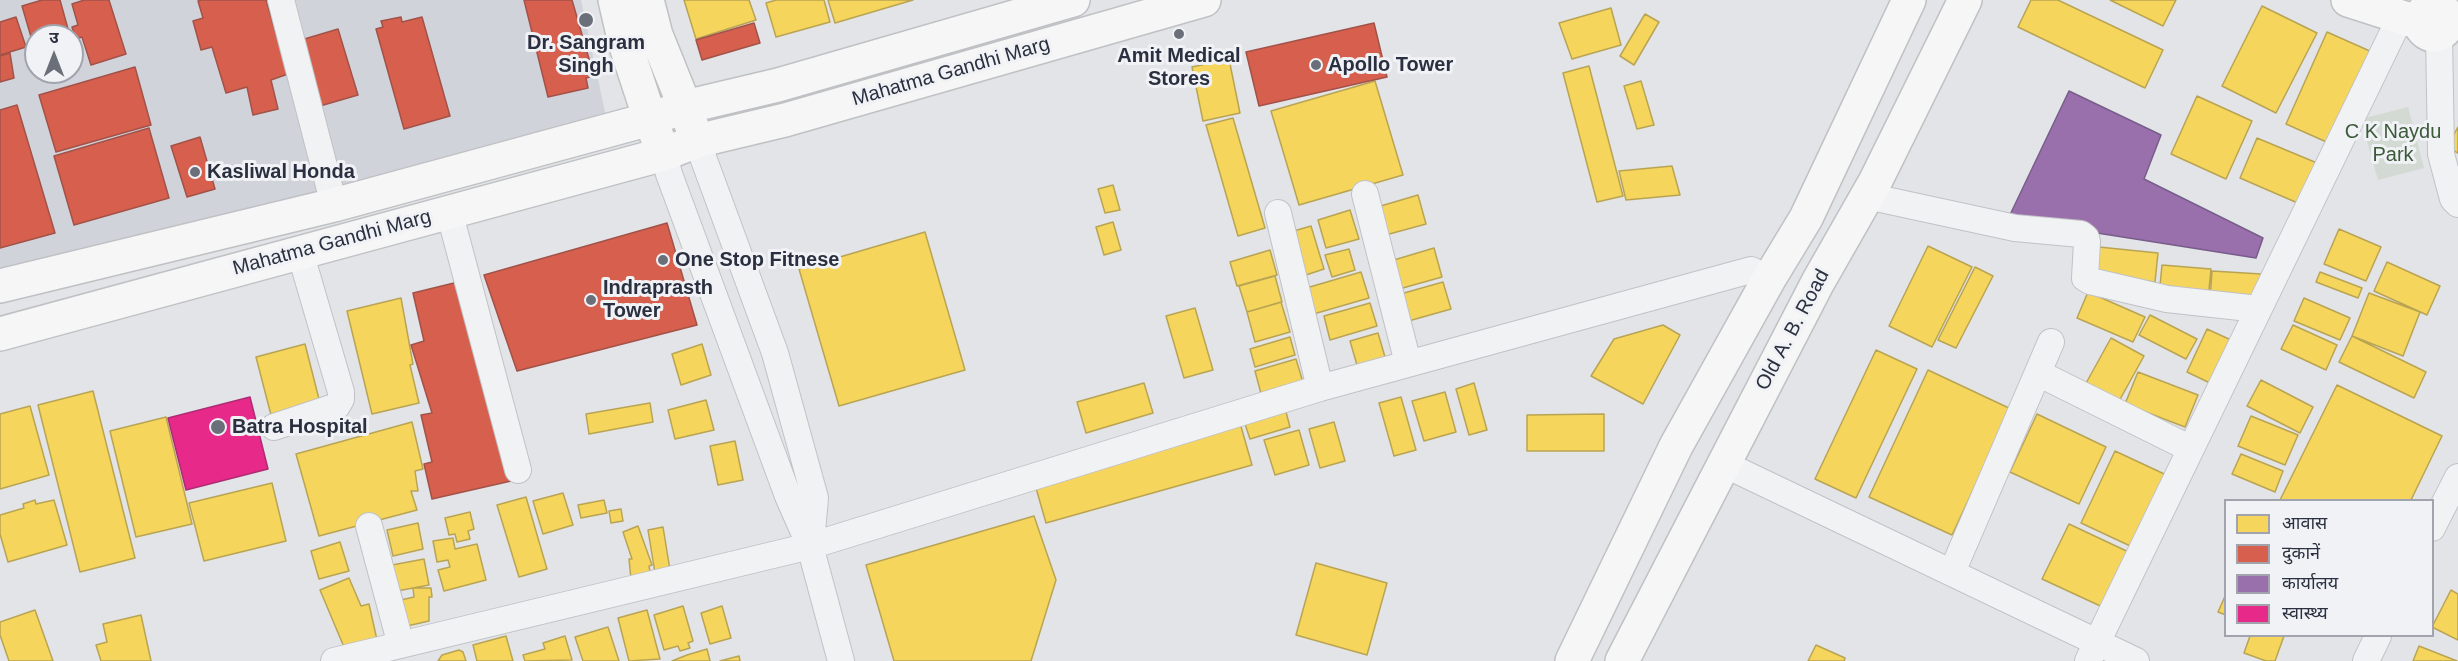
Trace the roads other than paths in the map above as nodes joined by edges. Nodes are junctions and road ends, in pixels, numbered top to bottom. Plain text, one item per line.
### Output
1 (281, 0) edge
2 (615, 0) edge
3 (647, 0) edge
4 (1072, 0) edge
5 (1204, 0) edge
6 (1909, 0) edge
7 (1965, 0) edge
8 (2348, 0) edge
9 (2431, 15) edge
10 (685, 107) junction
11 (650, 119) junction
12 (697, 141) junction
13 (664, 154) junction
14 (1365, 194) dead end
15 (1867, 196) junction
16 (2458, 204) edge
17 (334, 206) junction
18 (449, 211) junction
19 (1278, 213) dead end
20 (300, 252) junction
21 (1769, 279) junction
22 (0, 286) edge
23 (2258, 309) junction
24 (0, 334) edge
25 (2051, 342) dead end
26 (1408, 363) junction
27 (2038, 373) junction
28 (1320, 388) junction
29 (274, 427) dead end
30 (2191, 449) junction
31 (1724, 464) junction
32 (518, 470) dead end
33 (2458, 477) edge
34 (369, 526) dead end
35 (2434, 526) edge
36 (810, 546) junction
37 (1952, 572) junction
38 (2378, 637) edge
39 (401, 645) junction
40 (2093, 652) edge
41 (334, 661) edge
42 (841, 661) edge
43 (1572, 661) edge
44 (1622, 661) edge
45 (2136, 661) edge
46 (2366, 661) edge

1 - 17 street
2 - 11 main road
3 - 10 main road
4 - 10 main road, Mahatma Gandhi Marg
5 - 12 main road, Mahatma Gandhi Marg
6 - 21 main road
7 - 15 main road, Old A. B. Road
8 - 9 main road
9 - 16 street
9 - 23 street
10 - 11 main road, Mahatma Gandhi Marg
10 - 12 main road
11 - 13 main road
11 - 17 main road, Mahatma Gandhi Marg
12 - 13 main road, Mahatma Gandhi Marg
12 - 36 street
13 - 18 main road, Mahatma Gandhi Marg
13 - 36 street
14 - 26 street
15 - 23 street
15 - 31 main road, Old A. B. Road
17 - 22 main road, Mahatma Gandhi Marg
18 - 20 main road, Mahatma Gandhi Marg
18 - 32 street
19 - 28 street
20 - 24 main road, Mahatma Gandhi Marg
20 - 29 street
21 - 26 street
21 - 43 main road
23 - 30 street
25 - 27 street
26 - 28 street
27 - 30 street
27 - 37 street
28 - 36 street
30 - 40 street
31 - 37 street
31 - 44 main road, Old A. B. Road
33 - 35 street
34 - 39 street
36 - 39 street
36 - 42 street
37 - 40 street
38 - 46 street
39 - 41 street
40 - 45 street

